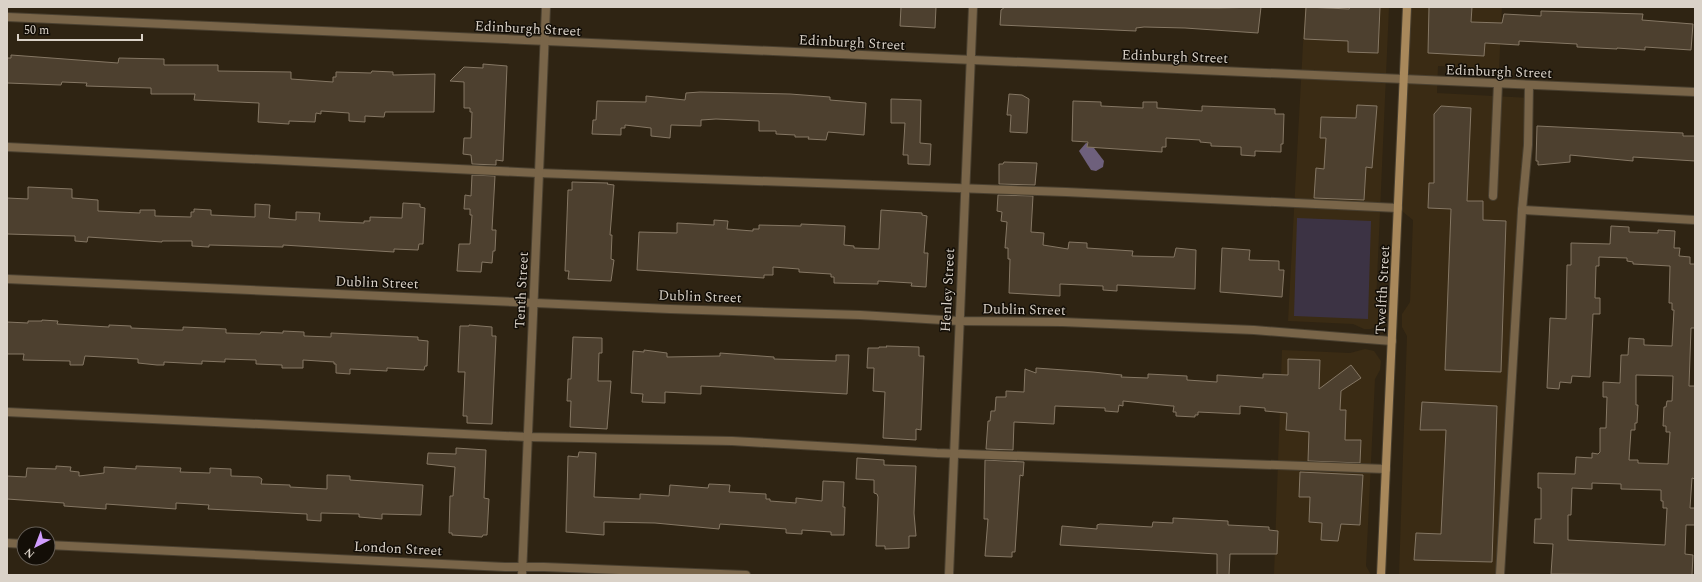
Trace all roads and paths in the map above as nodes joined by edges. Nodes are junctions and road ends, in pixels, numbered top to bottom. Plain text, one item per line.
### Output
1 (546, 7) edge
2 (973, 7) edge
3 (1408, 7) edge
4 (7, 17) edge
5 (545, 41) junction
6 (970, 60) junction
7 (1403, 79) junction
8 (1498, 84) junction
9 (1529, 85) junction
10 (1695, 92) edge
11 (7, 147) edge
12 (538, 173) junction
13 (964, 189) junction
14 (1493, 196) dead end
15 (1398, 208) junction
16 (1522, 210) junction
17 (1695, 220) edge
18 (7, 279) edge
19 (534, 302) junction
20 (959, 322) junction
21 (1392, 341) junction
22 (7, 412) edge
23 (528, 437) junction
24 (954, 453) junction
25 (1386, 468) junction
26 (56, 545) edge
27 (522, 571) edge
28 (746, 575) edge
29 (949, 575) edge
30 (1381, 575) edge
31 (1500, 575) edge

1 - 5 street, Tenth Street
2 - 6 street, Henley Street
3 - 7 street, Twelfth Street
4 - 5 street, Edinburgh Street
5 - 6 street, Edinburgh Street
5 - 12 street, Tenth Street
6 - 7 street, Edinburgh Street
6 - 13 street, Henley Street
7 - 8 street, Edinburgh Street
7 - 15 street, Twelfth Street
8 - 9 street, Edinburgh Street
8 - 14 street
9 - 10 street, Edinburgh Street
9 - 16 street
11 - 12 street
12 - 13 street
12 - 19 street, Tenth Street
13 - 15 street
13 - 20 street, Henley Street
15 - 21 street, Twelfth Street
16 - 17 street
16 - 31 street
18 - 19 street, Dublin Street
19 - 20 street, Dublin Street
19 - 23 street, Tenth Street
20 - 21 street, Dublin Street
20 - 24 street, Henley Street
21 - 25 street, Twelfth Street
22 - 23 street
23 - 24 street
23 - 27 street, Tenth Street
24 - 25 street
24 - 29 street, Henley Street
25 - 30 street, Twelfth Street
26 - 27 street, London Street
27 - 28 street, London Street

